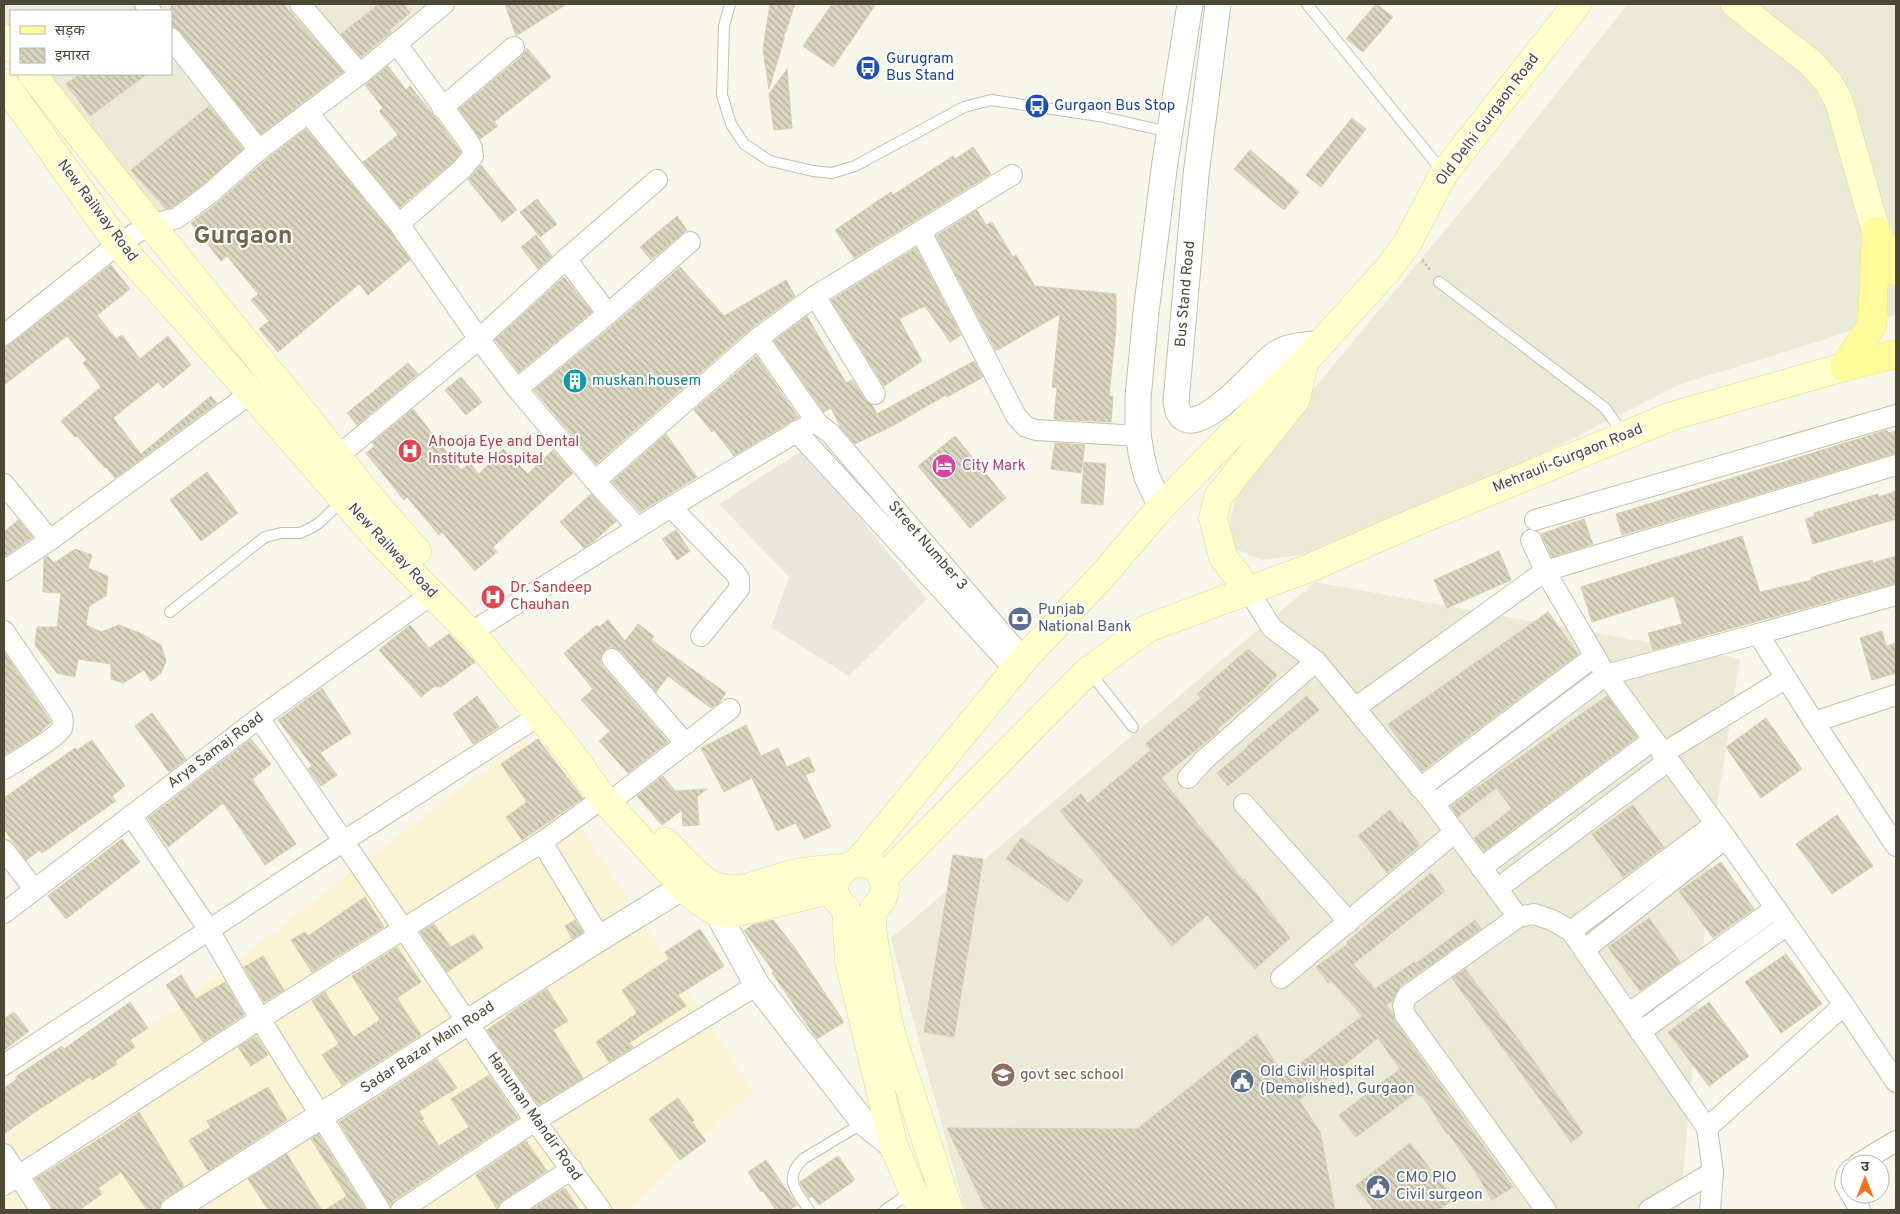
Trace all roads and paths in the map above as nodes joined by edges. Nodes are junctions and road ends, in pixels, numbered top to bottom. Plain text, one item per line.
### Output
1 (300, 4) edge
2 (444, 4) edge
3 (730, 4) edge
4 (1218, 4) edge
5 (1307, 4) edge
6 (1577, 4) edge
7 (1735, 4) edge
8 (1186, 5) edge
9 (172, 39) edge
10 (396, 44) junction
11 (514, 48) dead end
12 (360, 74) junction
13 (33, 75) edge
14 (6, 92) edge
15 (442, 108) junction
16 (308, 113) junction
17 (1169, 132) junction
18 (259, 150) junction
19 (1444, 173) junction
20 (1012, 175) dead end
21 (657, 180) dead end
22 (399, 224) junction
23 (149, 225) junction
24 (1876, 231) junction
25 (921, 232) junction
26 (690, 242) dead end
27 (118, 244) junction
28 (566, 259) junction
29 (1896, 272) edge
30 (1439, 282) dead end
31 (815, 296) junction
32 (608, 314) junction
33 (4, 335) edge
34 (758, 338) junction
35 (479, 339) junction
36 (1313, 353) junction
37 (1896, 354) edge
38 (1844, 367) junction
39 (518, 389) junction
40 (251, 393) junction
41 (875, 394) dead end
42 (1896, 416) edge
43 (824, 429) junction
44 (796, 431) junction
45 (1138, 434) junction
46 (1625, 436) junction
47 (338, 456) junction
48 (1896, 466) edge
49 (596, 481) junction
50 (4, 484) edge
51 (344, 499) junction
52 (671, 507) junction
53 (1161, 507) junction
54 (1535, 520) dead end
55 (638, 528) junction
56 (50, 540) junction
57 (1531, 540) dead end
58 (4, 571) edge
59 (1545, 571) junction
60 (1248, 590) junction
61 (432, 594) junction
62 (1896, 595) edge
63 (170, 612) dead end
64 (484, 624) junction
65 (4, 631) edge
66 (1758, 634) junction
67 (701, 636) dead end
68 (1595, 656) junction
69 (612, 659) dead end
70 (1316, 661) junction
71 (1020, 665) junction
72 (1088, 671) junction
73 (1606, 675) junction
74 (1786, 678) junction
75 (1896, 695) edge
76 (1355, 708) junction
77 (730, 709) dead end
78 (540, 715) junction
79 (259, 718) junction
80 (1814, 722) junction
81 (1133, 727) dead end
82 (686, 744) junction
83 (1661, 751) junction
84 (4, 769) edge
85 (1188, 778) dead end
86 (1420, 788) junction
87 (611, 796) junction
88 (1244, 804) dead end
89 (1434, 804) junction
90 (131, 815) junction
91 (1720, 831) junction
92 (1455, 832) junction
93 (344, 841) junction
94 (542, 842) junction
95 (1896, 846) edge
96 (4, 850) edge
97 (1482, 868) junction
98 (883, 878) junction
99 (845, 882) junction
100 (684, 888) junction
101 (34, 889) junction
102 (1497, 889) junction
103 (1776, 908) junction
104 (717, 912) junction
105 (4, 913) edge
106 (1518, 917) junction
107 (1348, 922) junction
108 (1787, 925) junction
109 (209, 930) junction
110 (402, 930) junction
111 (1570, 931) junction
112 (600, 938) junction
113 (1584, 950) junction
114 (1281, 978) dead end
115 (758, 985) junction
116 (1844, 1005) junction
117 (1628, 1014) junction
118 (260, 1019) junction
119 (468, 1022) junction
120 (1640, 1032) junction
121 (4, 1065) edge
122 (1896, 1082) edge
123 (321, 1117) junction
124 (535, 1121) junction
125 (864, 1123) junction
126 (1707, 1128) junction
127 (1896, 1141) edge
128 (894, 1148) junction
129 (4, 1154) edge
130 (1875, 1154) edge
131 (572, 1169) junction
132 (1713, 1172) junction
133 (11, 1180) edge
134 (917, 1200) edge
135 (41, 1210) edge
136 (174, 1210) edge
137 (380, 1210) edge
138 (401, 1210) edge
139 (509, 1210) edge
140 (601, 1210) edge
141 (809, 1210) edge
142 (885, 1210) edge
143 (949, 1210) edge
144 (1546, 1210) edge
145 (1649, 1210) edge
146 (1710, 1210) edge

1 - 12 street
2 - 10 street
3 - 17 lane
4 - 36 street, Bus Stand Road
5 - 19 lane
6 - 19 main road, Old Delhi Gurgaon Road
7 - 24 main road
8 - 17 street
9 - 18 street
10 - 12 street
10 - 15 street
11 - 15 street
12 - 16 street
13 - 23 main road, New Railway Road
14 - 27 main road, New Railway Road
15 - 22 street
16 - 18 street
16 - 22 street
17 - 45 street
18 - 23 street
19 - 36 main road, Old Delhi Gurgaon Road
20 - 25 street
21 - 28 street
22 - 35 street
23 - 27 street
23 - 47 main road, New Railway Road
24 - 29 main road
24 - 38 main road
25 - 31 street
25 - 45 street
26 - 32 street
27 - 33 street
27 - 40 main road, New Railway Road
28 - 32 street
28 - 35 street
30 - 46 lane
31 - 34 street
31 - 41 street
32 - 39 street
34 - 43 street, Street Number 3
34 - 49 street
35 - 39 street
35 - 47 street
36 - 53 main road, Old Delhi Gurgaon Road
36 - 60 main road
37 - 38 main road, Mehrauli-Gurgaon Road
38 - 46 main road, Mehrauli-Gurgaon Road
39 - 49 street
40 - 51 main road, New Railway Road
40 - 56 street
42 - 54 street
43 - 44 street
43 - 71 street, Street Number 3
44 - 52 street
44 - 71 street
45 - 53 street
46 - 60 main road, Mehrauli-Gurgaon Road
47 - 64 main road, New Railway Road
48 - 59 street
49 - 55 street
50 - 56 street
51 - 61 main road, New Railway Road
51 - 63 lane
52 - 55 street
52 - 67 street
53 - 71 main road, Old Delhi Gurgaon Road
55 - 64 street
56 - 58 street
57 - 59 street
59 - 68 street
59 - 76 street
60 - 70 street
60 - 72 main road, Mehrauli-Gurgaon Road
61 - 78 main road, New Railway Road
61 - 79 street, Arya Samaj Road
62 - 66 street
64 - 87 main road, New Railway Road
65 - 84 street
66 - 73 street
66 - 74 street
68 - 73 street
68 - 86 street
69 - 82 street
70 - 76 street
70 - 85 street
71 - 99 main road, Old Delhi Gurgaon Road
72 - 81 lane
72 - 98 main road, Mehrauli-Gurgaon Road
73 - 83 street
73 - 89 street
74 - 80 street
74 - 83 street
75 - 80 street
76 - 86 street
77 - 82 street
78 - 87 main road, New Railway Road
78 - 93 street
79 - 90 street, Arya Samaj Road
79 - 93 street, Hanuman Mandir Road
80 - 95 street
82 - 87 street
83 - 91 street
83 - 97 street
83 - 102 street
86 - 89 street
87 - 94 street
87 - 99 main road, New Railway Road
87 - 100 main road, New Railway Road
88 - 107 street
89 - 92 street
90 - 101 street, Arya Samaj Road
90 - 109 street
91 - 103 street
91 - 111 street
91 - 113 street
92 - 97 street
92 - 107 street
93 - 109 street
93 - 110 street, Hanuman Mandir Road
94 - 110 street
94 - 112 street
96 - 101 street
97 - 102 street
98 - 99 main road
98 - 143 main road
99 - 104 main road
99 - 128 main road
100 - 104 main road, New Railway Road
100 - 112 street, Sadar Bazar Main Road
101 - 105 street, Arya Samaj Road
102 - 106 street
103 - 108 street
103 - 117 street
104 - 115 street
106 - 111 street
106 - 144 street
107 - 114 street
108 - 116 street
108 - 120 street
109 - 118 street
109 - 121 street
110 - 118 street
110 - 119 street, Hanuman Mandir Road
111 - 113 street
112 - 119 street, Sadar Bazar Main Road
113 - 117 street
115 - 124 street
115 - 125 street
116 - 122 street
116 - 126 street
117 - 120 street
118 - 123 street
118 - 133 street
119 - 123 street, Sadar Bazar Main Road
119 - 124 street, Hanuman Mandir Road
120 - 126 street
123 - 136 street, Sadar Bazar Main Road
123 - 137 street
124 - 131 street, Hanuman Mandir Road
124 - 138 street
125 - 128 street
125 - 141 lane
126 - 132 street
127 - 130 street
128 - 134 main road
129 - 133 street
131 - 139 street
131 - 140 street, Hanuman Mandir Road
132 - 145 street
132 - 146 street
133 - 135 street
134 - 142 lane

